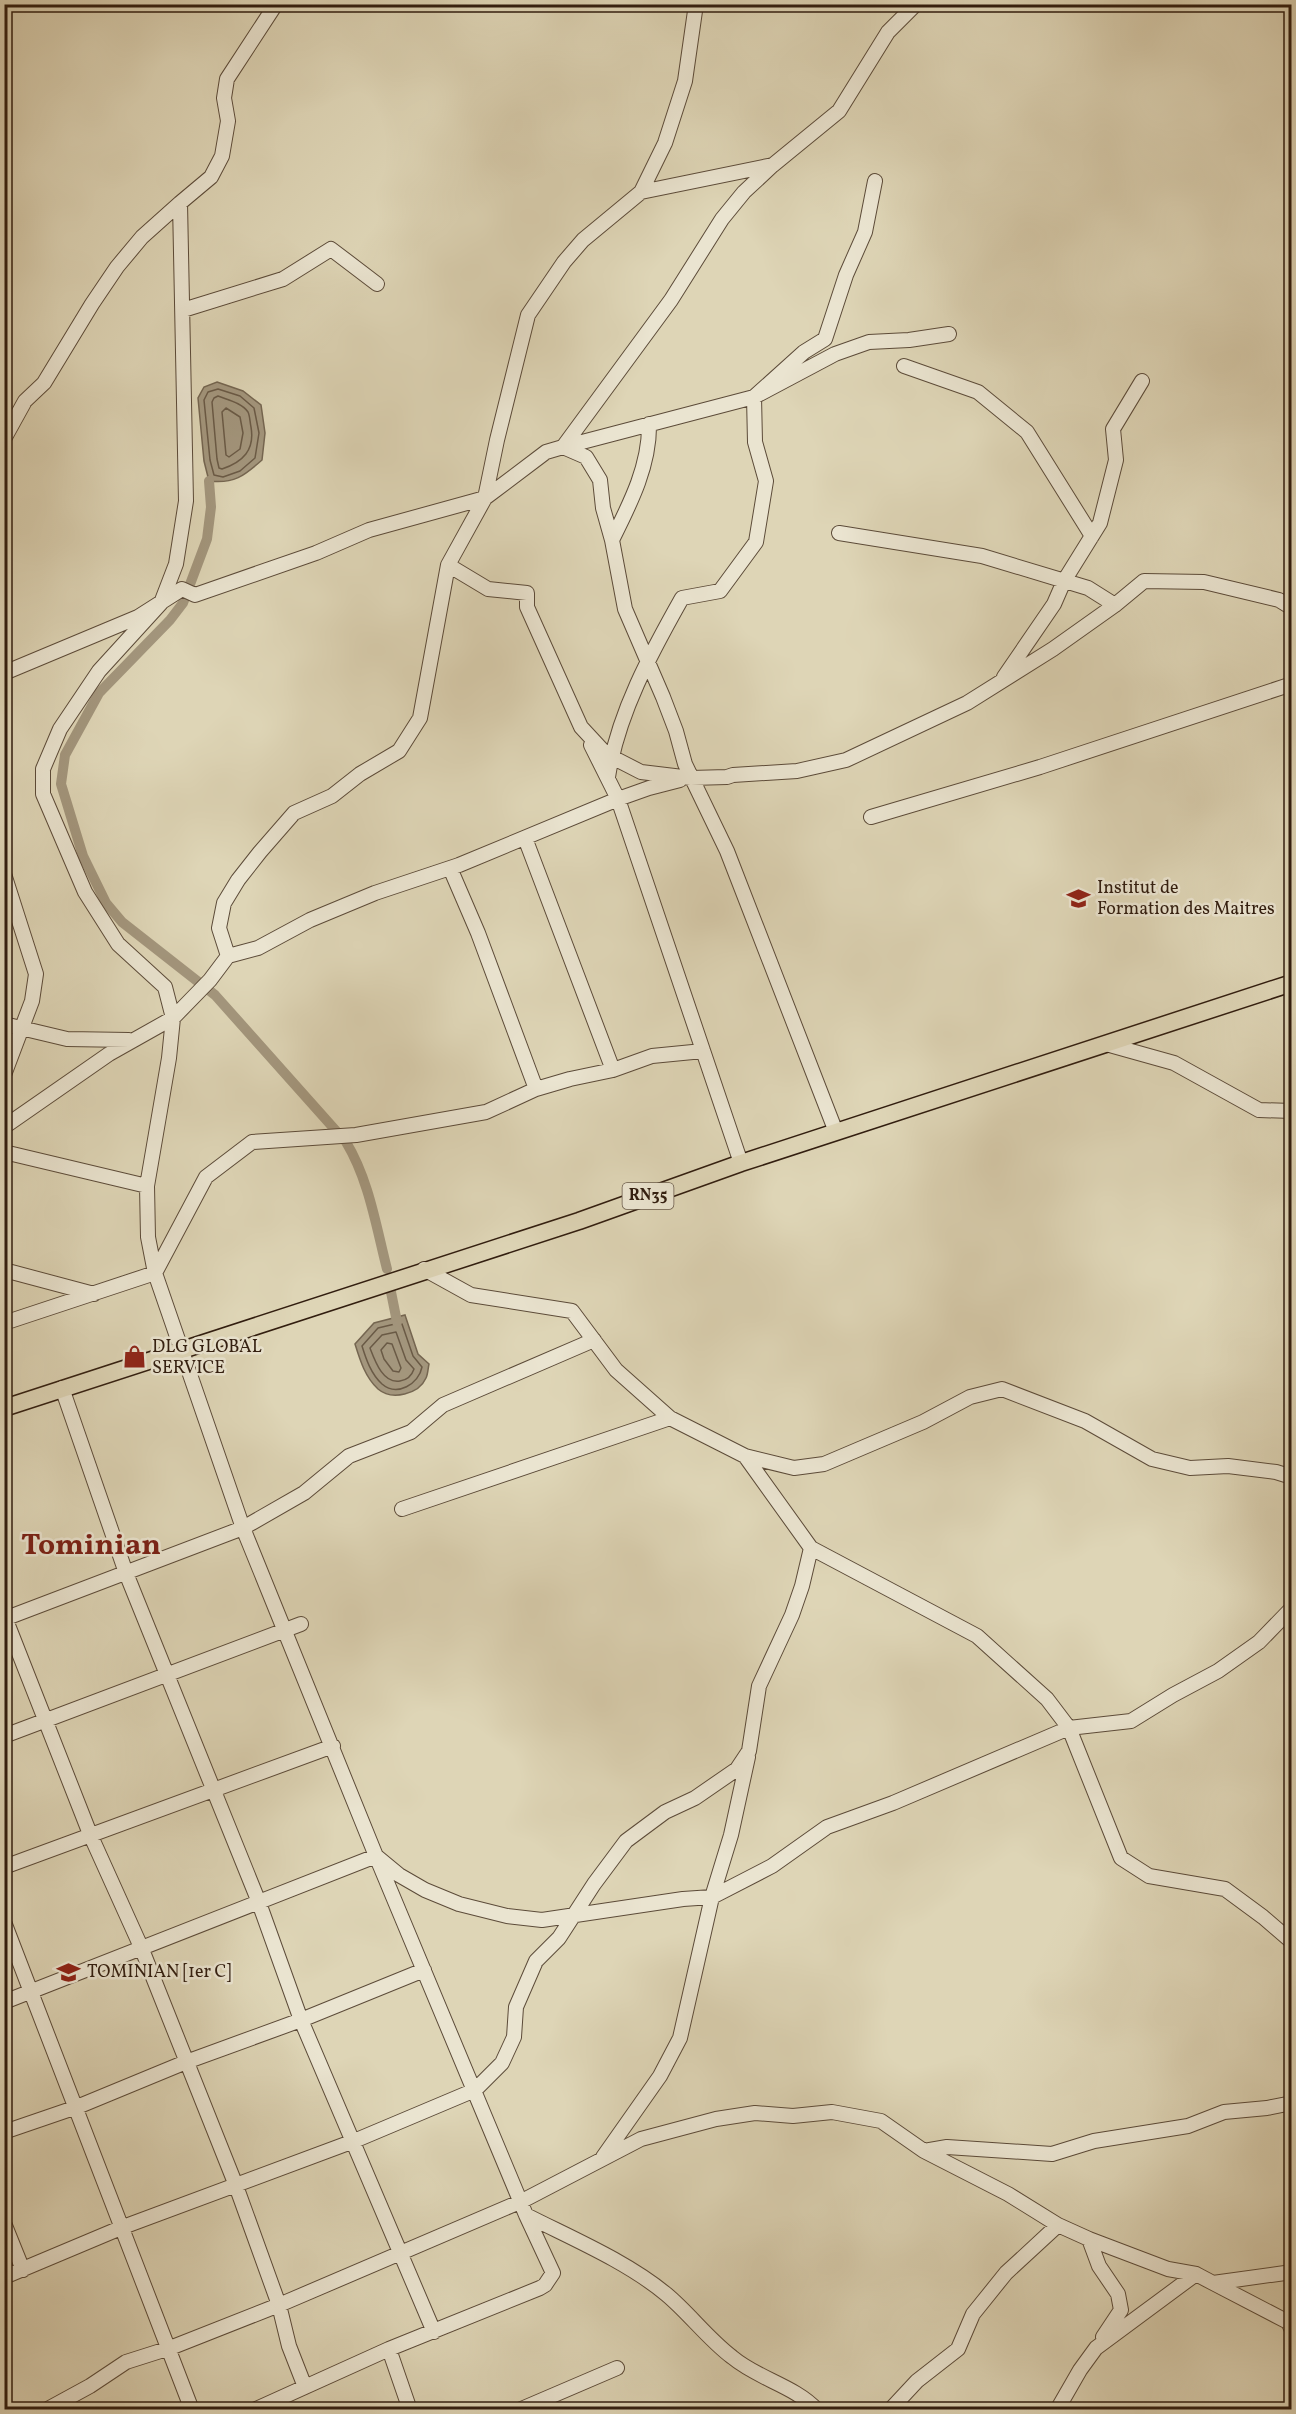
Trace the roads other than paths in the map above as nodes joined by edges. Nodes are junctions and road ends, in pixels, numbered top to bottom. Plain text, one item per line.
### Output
1 (276, 4) edge
2 (696, 4) edge
3 (911, 7) edge
4 (773, 165) junction
5 (875, 181) dead end
6 (641, 192) junction
7 (180, 203) junction
8 (377, 284) dead end
9 (183, 310) junction
10 (949, 334) dead end
11 (904, 366) dead end
12 (1142, 381) dead end
13 (754, 397) junction
14 (650, 424) junction
15 (4, 439) edge
16 (563, 447) junction
17 (485, 498) junction
18 (839, 533) dead end
19 (1092, 536) junction
20 (612, 540) junction
21 (448, 566) junction
22 (1064, 581) junction
23 (161, 603) junction
24 (1115, 605) junction
25 (1292, 608) edge
26 (647, 659) junction
27 (4, 673) edge
28 (1001, 681) junction
29 (1292, 684) edge
30 (581, 727) junction
31 (611, 757) junction
32 (608, 777) junction
33 (691, 778) junction
34 (618, 799) junction
35 (871, 817) dead end
36 (525, 837) junction
37 (450, 868) junction
38 (4, 874) edge
39 (228, 956) junction
40 (1292, 983) edge
41 (173, 1018) junction
42 (4, 1024) edge
43 (22, 1028) junction
44 (132, 1040) junction
45 (1106, 1044) junction
46 (703, 1051) junction
47 (613, 1070) junction
48 (4, 1075) edge
49 (536, 1089) junction
50 (1292, 1111) edge
51 (4, 1126) edge
52 (836, 1132) junction
53 (4, 1152) edge
54 (741, 1163) junction
55 (147, 1186) junction
56 (424, 1269) junction
57 (4, 1270) edge
58 (155, 1273) junction
59 (94, 1294) junction
60 (4, 1323) edge
61 (594, 1340) junction
62 (181, 1349) junction
63 (62, 1388) junction
64 (4, 1408) edge
65 (670, 1418) junction
66 (745, 1456) junction
67 (1292, 1477) edge
68 (402, 1509) dead end
69 (243, 1528) junction
70 (811, 1548) junction
71 (126, 1573) junction
72 (1292, 1608) edge
73 (5, 1618) edge
74 (301, 1624) dead end
75 (285, 1630) junction
76 (168, 1673) junction
77 (45, 1721) junction
78 (1070, 1728) junction
79 (4, 1736) edge
80 (333, 1746) junction
81 (749, 1750) junction
82 (214, 1789) junction
83 (90, 1834) junction
84 (376, 1856) junction
85 (4, 1867) edge
86 (712, 1897) junction
87 (258, 1900) junction
88 (574, 1915) junction
89 (4, 1922) edge
90 (1292, 1942) edge
91 (141, 1947) junction
92 (424, 1970) junction
93 (32, 1991) junction
94 (4, 2002) edge
95 (302, 2020) junction
96 (186, 2062) junction
97 (475, 2090) junction
98 (1292, 2103) edge
99 (76, 2107) junction
100 (4, 2132) edge
101 (354, 2140) junction
102 (924, 2151) junction
103 (602, 2159) junction
104 (235, 2184) junction
105 (524, 2208) junction
106 (4, 2223) edge
107 (1058, 2225) junction
108 (123, 2227) junction
109 (1089, 2239) junction
110 (401, 2252) junction
111 (23, 2270) junction
112 (1292, 2272) edge
113 (1196, 2274) junction
114 (4, 2277) edge
115 (1213, 2283) junction
116 (279, 2305) junction
117 (1292, 2330) edge
118 (434, 2332) junction
119 (170, 2348) junction
120 (1096, 2348) junction
121 (388, 2349) junction
122 (617, 2368) dead end
123 (90, 2386) junction
124 (305, 2387) junction
125 (284, 2403) edge
126 (46, 2409) edge
127 (69, 2409) edge
128 (192, 2409) edge
129 (254, 2409) edge
130 (410, 2409) edge
131 (519, 2409) edge
132 (817, 2409) edge
133 (890, 2409) edge
134 (1057, 2409) edge

1 - 7 street
2 - 6 street
3 - 4 street
4 - 6 street
4 - 16 street
5 - 13 street
6 - 17 street
7 - 9 street
7 - 15 street
8 - 9 street
9 - 23 street
10 - 13 street
11 - 19 street
12 - 19 street
13 - 14 street
13 - 26 street
14 - 16 street
14 - 20 street
16 - 17 street
16 - 20 street
17 - 21 street
17 - 23 street
18 - 22 street
19 - 22 street
20 - 26 street
21 - 30 street
21 - 39 street
22 - 24 street
22 - 28 street
23 - 27 street
23 - 41 street
24 - 25 street
24 - 28 street
26 - 31 street
26 - 33 street
28 - 33 street
29 - 35 street
30 - 31 street
30 - 32 street
31 - 32 street
31 - 33 street
32 - 34 street
33 - 34 street
33 - 52 street
34 - 36 street
34 - 46 street
36 - 37 street
36 - 47 street
37 - 39 street
37 - 49 street
38 - 43 street
39 - 41 street
40 - 45 main road, RN35
41 - 44 street
41 - 55 street
42 - 43 street
43 - 44 street
43 - 48 street
44 - 51 street
45 - 50 street
45 - 52 main road, RN35
46 - 47 street
46 - 54 street
47 - 49 street
49 - 58 street
52 - 54 main road, RN35
53 - 55 street
54 - 56 main road, RN35
55 - 58 street
56 - 61 street
56 - 62 main road, RN35
57 - 59 street
58 - 59 street
58 - 62 street
59 - 60 street
61 - 65 street
61 - 69 street
62 - 63 main road, RN35
62 - 69 street
63 - 64 main road, RN35
63 - 71 street
65 - 66 street
65 - 68 street
66 - 67 street
66 - 70 street
69 - 71 street
69 - 75 street
70 - 78 street
70 - 81 street
71 - 73 street
71 - 76 street
72 - 78 street
73 - 77 street
74 - 75 street
75 - 76 street
75 - 80 street
76 - 77 street
76 - 82 street
77 - 79 street
77 - 83 street
78 - 86 street
78 - 90 street
80 - 82 street
80 - 84 street
81 - 86 street
81 - 88 street
82 - 83 street
82 - 87 street
83 - 85 street
83 - 91 street
84 - 87 street
84 - 88 street
84 - 92 street
86 - 88 street
86 - 103 street
87 - 91 street
87 - 95 street
88 - 97 street
89 - 93 street
91 - 93 street
91 - 96 street
92 - 95 street
92 - 97 street
93 - 94 street
93 - 99 street
95 - 96 street
95 - 101 street
96 - 99 street
96 - 104 street
97 - 101 street
97 - 105 street
98 - 102 street
99 - 100 street
99 - 108 street
101 - 104 street
101 - 110 street
102 - 103 street
102 - 107 street
103 - 105 street
104 - 108 street
104 - 116 street
105 - 110 street
105 - 118 street
105 - 132 street
106 - 111 street
107 - 109 street
107 - 133 street
108 - 111 street
108 - 119 street
109 - 113 street
109 - 120 street
110 - 116 street
110 - 118 street
111 - 114 street
112 - 115 street
113 - 115 street
113 - 120 street
115 - 117 street
116 - 119 street
116 - 124 street
118 - 121 street
119 - 123 street
119 - 128 street
120 - 134 street
121 - 124 street
121 - 130 street
122 - 131 street
123 - 126 street
123 - 127 street
124 - 125 street
125 - 129 street

